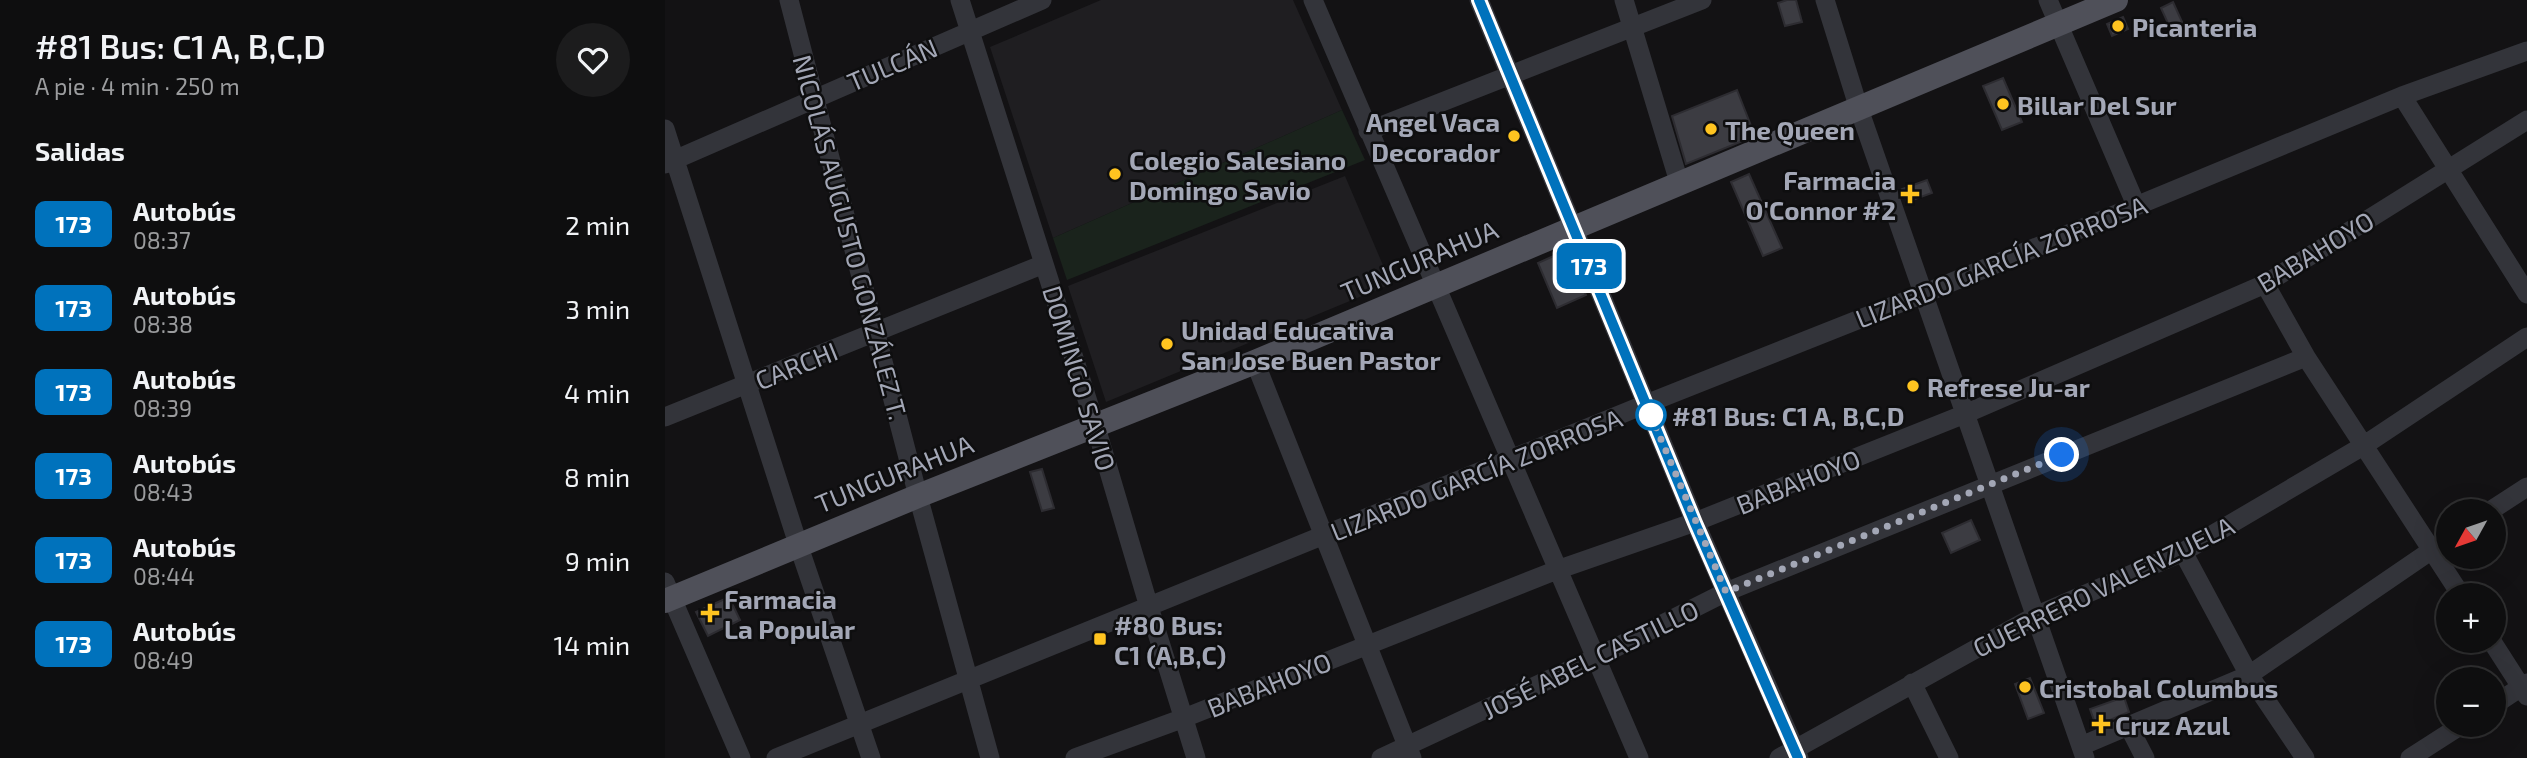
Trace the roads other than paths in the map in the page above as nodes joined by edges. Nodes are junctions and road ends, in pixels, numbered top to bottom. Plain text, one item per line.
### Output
1 (789, 0) edge
2 (960, 0) edge
3 (1042, 0) edge
4 (1313, 0) edge
5 (1479, 0) edge
6 (1624, 0) edge
7 (1702, 0) edge
8 (1825, 0) edge
9 (2048, 0) edge
10 (2116, 0) edge
11 (2059, 25) junction
12 (1632, 28) junction
13 (969, 31) junction
14 (2527, 51) edge
15 (1510, 74) junction
16 (2402, 96) junction
17 (815, 98) junction
18 (1859, 109) junction
19 (2527, 120) edge
20 (665, 129) edge
21 (1368, 131) junction
22 (670, 162) edge
23 (2449, 170) junction
24 (1679, 182) junction
25 (2136, 205) junction
26 (1573, 228) junction
27 (1044, 264) junction
28 (2265, 284) junction
29 (1434, 285) junction
30 (1923, 294) junction
31 (2527, 294) edge
32 (876, 332) junction
33 (2527, 337) edge
34 (2306, 357) junction
35 (1255, 362) junction
36 (748, 384) junction
37 (1646, 404) junction
38 (667, 410) edge
39 (1965, 414) junction
40 (1095, 424) junction
41 (2363, 446) junction
42 (1510, 460) junction
43 (1989, 484) junction
44 (2527, 487) edge
45 (918, 496) junction
46 (2506, 501) edge
47 (1695, 523) junction
48 (1324, 536) junction
49 (2436, 540) edge
50 (798, 544) junction
51 (2436, 548) edge
52 (2183, 552) junction
53 (1557, 570) junction
54 (1726, 592) junction
55 (667, 594) edge
56 (1149, 607) junction
57 (2035, 616) junction
58 (1367, 645) junction
59 (2500, 653) edge
60 (1595, 658) junction
61 (2249, 675) junction
62 (969, 679) junction
63 (1912, 683) junction
64 (2525, 689) edge
65 (2506, 699) edge
66 (1184, 718) junction
67 (860, 724) junction
68 (2129, 727) junction
69 (2443, 737) edge
70 (1410, 752) edge
71 (2083, 752) edge
72 (1791, 755) edge
73 (741, 758) edge
74 (776, 758) edge
75 (871, 758) edge
76 (991, 758) edge
77 (1075, 758) edge
78 (1196, 758) edge
79 (1381, 758) edge
80 (1639, 758) edge
81 (1949, 758) edge
82 (2145, 758) edge
83 (2305, 758) edge
84 (2410, 758) edge

1 - 17 street, NICOLÁS AUGUSTO GONZÁLEZ T.
2 - 13 street, DOMINGO SAVIO
3 - 13 street, TULCÁN
4 - 21 street
5 - 15 street
6 - 12 street
7 - 12 street
8 - 18 street
9 - 11 street
10 - 11 main road, TUNGURAHUA
11 - 18 main road, TUNGURAHUA
11 - 25 street
12 - 15 street
12 - 24 street
13 - 17 street, TULCÁN
13 - 27 street, DOMINGO SAVIO
14 - 16 street, LIZARDO GARCÍA ZORROSA
15 - 21 street
15 - 26 street
16 - 23 street
16 - 25 street, LIZARDO GARCÍA ZORROSA
17 - 22 street, TULCÁN
17 - 32 street, NICOLÁS AUGUSTO GONZÁLEZ T.
18 - 24 main road, TUNGURAHUA
18 - 30 street
19 - 23 street, BABAHOYO
20 - 22 street
21 - 29 street
22 - 36 street
23 - 28 street, BABAHOYO
23 - 31 street
24 - 26 main road, TUNGURAHUA
25 - 30 street, LIZARDO GARCÍA ZORROSA
26 - 29 main road, TUNGURAHUA
26 - 37 street
27 - 32 street, CARCHI
27 - 40 street, DOMINGO SAVIO
28 - 34 street
28 - 39 street, BABAHOYO
29 - 35 main road, TUNGURAHUA
29 - 42 street
30 - 37 street, LIZARDO GARCÍA ZORROSA
30 - 39 street
32 - 36 street, CARCHI
32 - 45 street, NICOLÁS AUGUSTO GONZÁLEZ T.
33 - 41 street, GUERRERO VALENZUELA
34 - 41 street
34 - 43 street, JOSÉ ABEL CASTILLO
35 - 40 main road, TUNGURAHUA
35 - 48 street
36 - 38 street, CARCHI
36 - 50 street
37 - 42 street, LIZARDO GARCÍA ZORROSA
37 - 47 street
39 - 43 street
39 - 47 street, BABAHOYO
40 - 45 main road, TUNGURAHUA
40 - 56 street, DOMINGO SAVIO
41 - 49 street
41 - 52 street, GUERRERO VALENZUELA
42 - 48 street, LIZARDO GARCÍA ZORROSA
42 - 53 street
43 - 54 street, JOSÉ ABEL CASTILLO
43 - 57 street
44 - 46 street
45 - 50 main road, TUNGURAHUA
45 - 62 street, NICOLÁS AUGUSTO GONZÁLEZ T.
47 - 53 street, BABAHOYO
47 - 54 street
48 - 56 street, LIZARDO GARCÍA ZORROSA
48 - 58 street
50 - 55 main road, TUNGURAHUA
50 - 67 street
51 - 61 street
52 - 57 street, GUERRERO VALENZUELA
52 - 61 street
53 - 58 street, BABAHOYO
53 - 60 street
54 - 60 street, JOSÉ ABEL CASTILLO
54 - 72 street
55 - 73 street
56 - 62 street, LIZARDO GARCÍA ZORROSA
56 - 66 street, DOMINGO SAVIO
57 - 63 street, GUERRERO VALENZUELA
57 - 71 street
58 - 66 street, BABAHOYO
58 - 70 street
59 - 64 street
60 - 70 street, JOSÉ ABEL CASTILLO
60 - 80 street
61 - 68 street
61 - 83 street
62 - 67 street, LIZARDO GARCÍA ZORROSA
62 - 76 street, NICOLÁS AUGUSTO GONZÁLEZ T.
63 - 72 street, GUERRERO VALENZUELA
63 - 81 street
64 - 65 street
66 - 77 street, BABAHOYO
66 - 78 street, DOMINGO SAVIO
67 - 74 street, LIZARDO GARCÍA ZORROSA
67 - 75 street
68 - 71 street
68 - 82 street
69 - 84 street
70 - 79 street, JOSÉ ABEL CASTILLO

